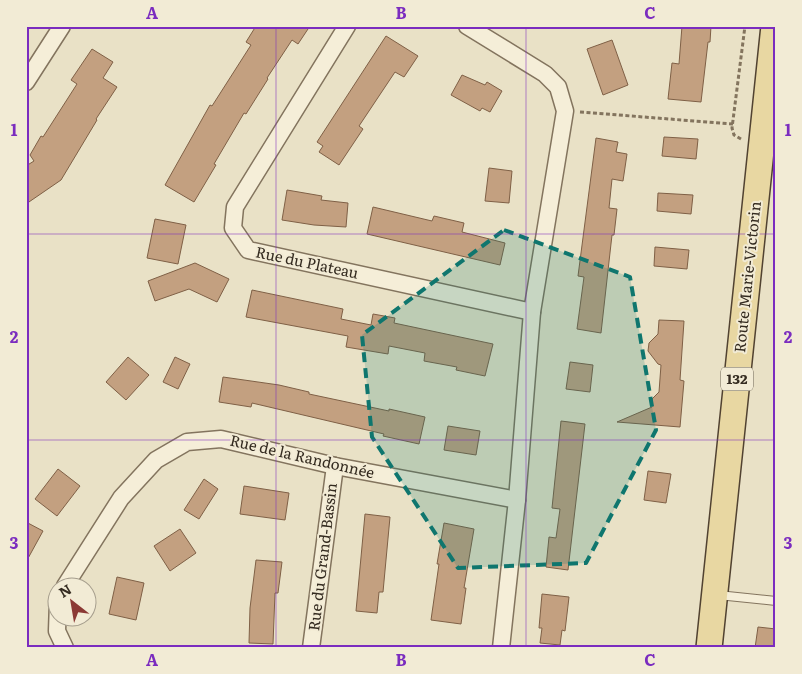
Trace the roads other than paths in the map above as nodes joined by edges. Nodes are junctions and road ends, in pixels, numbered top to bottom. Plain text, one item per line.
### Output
1 (62, 26) edge
2 (347, 26) edge
3 (467, 26) edge
4 (774, 26) edge
5 (26, 82) edge
6 (770, 105) edge
7 (532, 312) junction
8 (335, 466) junction
9 (517, 500) junction
10 (71, 576) edge
11 (714, 594) junction
12 (776, 601) edge
13 (57, 626) edge
14 (65, 648) edge
15 (311, 648) edge
16 (501, 648) edge
17 (709, 648) edge

1 - 5 street
2 - 7 street, Rue du Plateau
3 - 7 street
4 - 6 main road, Route Marie-Victorin / 132
6 - 11 main road, Route Marie-Victorin / 132
7 - 9 street
8 - 9 street, Rue de la Randonnée
8 - 10 street, Rue de la Randonnée
8 - 15 street, Rue du Grand-Bassin
9 - 16 street
11 - 12 lane
11 - 17 main road, Route Marie-Victorin / 132
13 - 14 street

